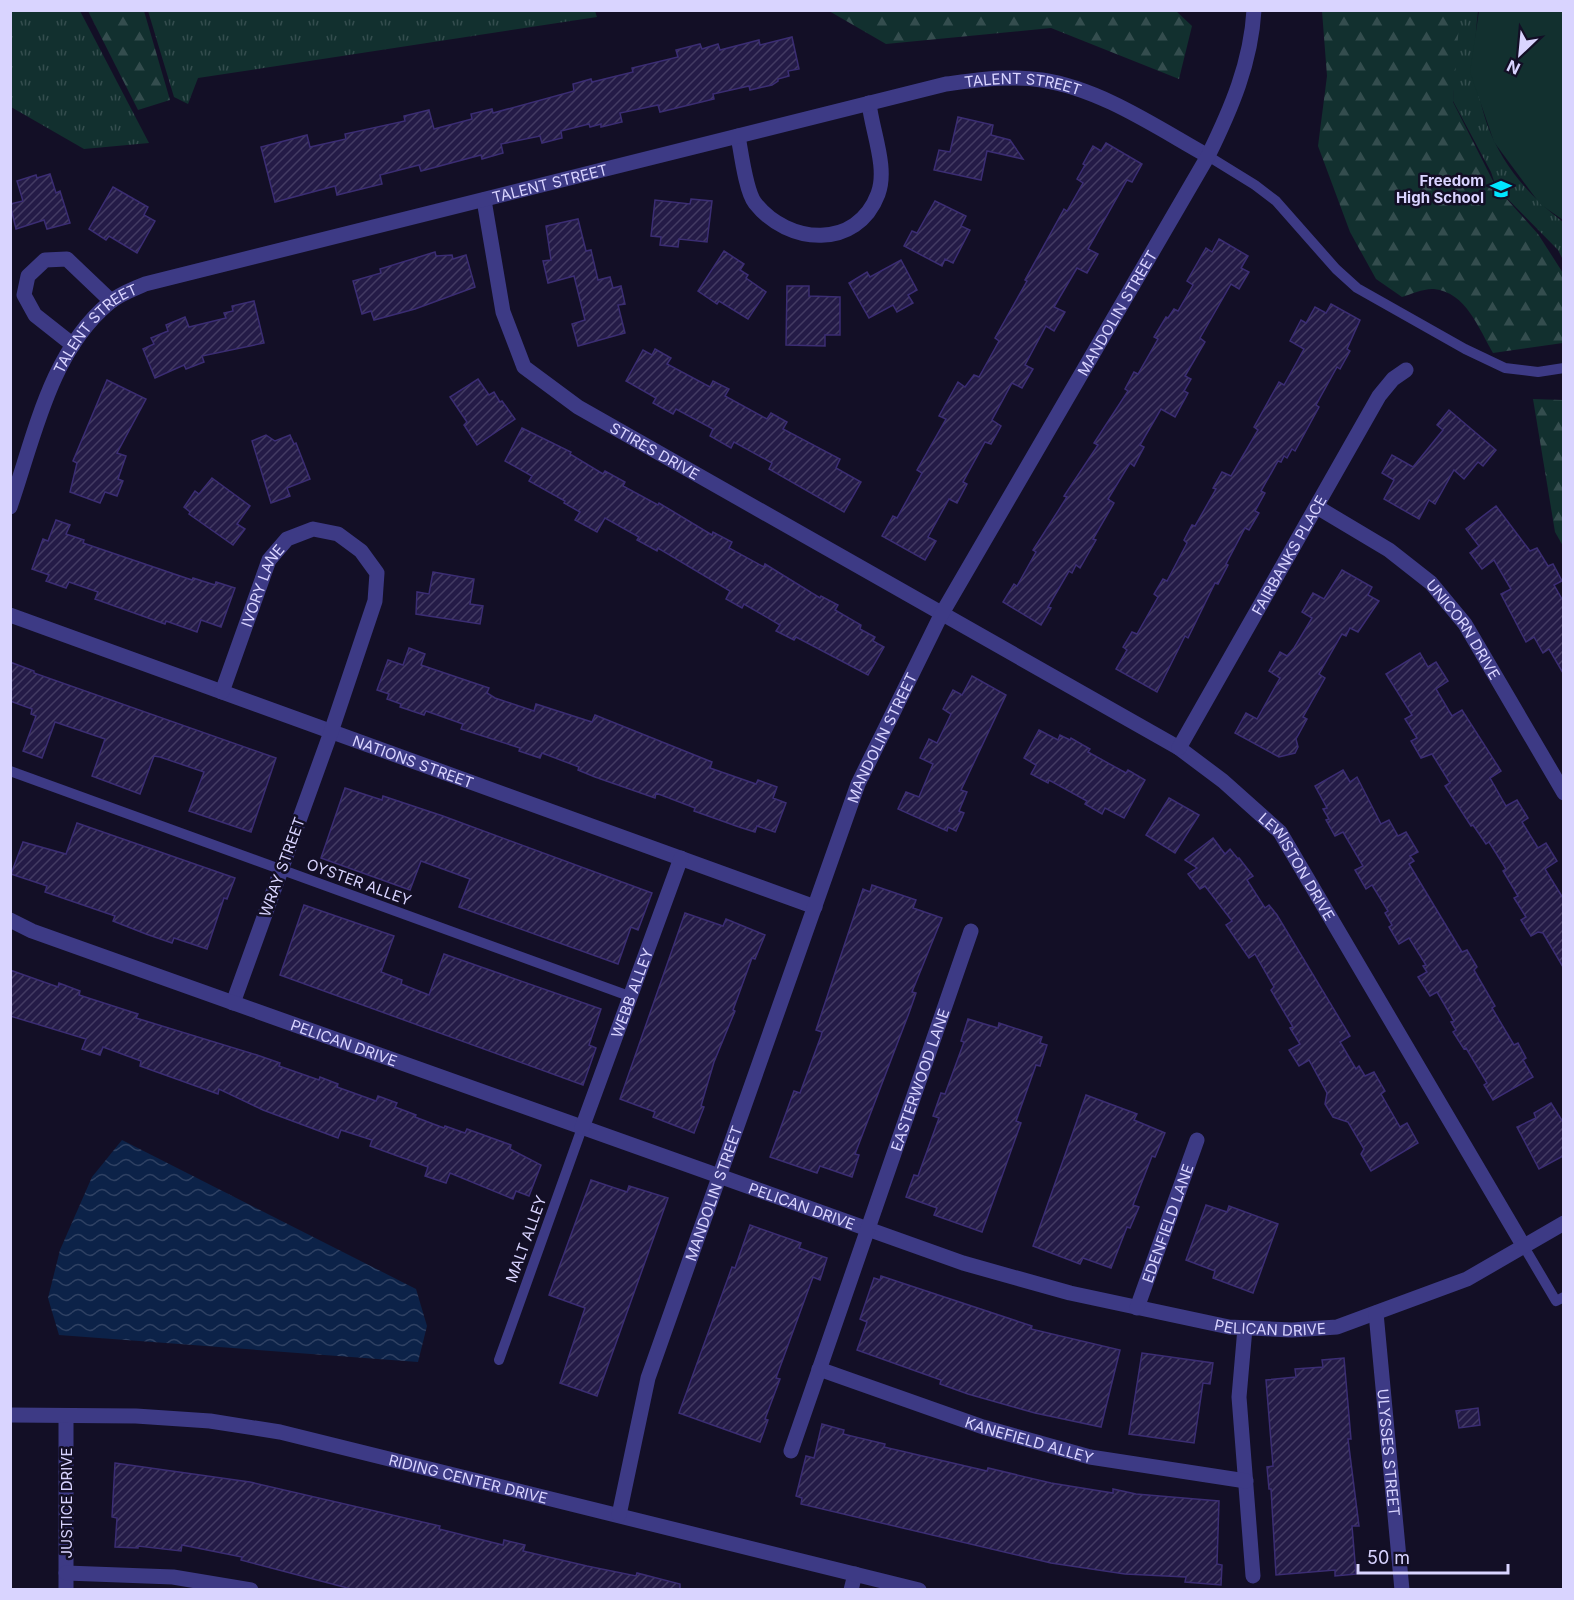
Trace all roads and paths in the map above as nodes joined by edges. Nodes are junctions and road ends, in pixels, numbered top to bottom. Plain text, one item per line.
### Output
1 (1254, 10) edge
2 (869, 103) junction
3 (738, 136) junction
4 (1208, 156) junction
5 (484, 200) junction
6 (111, 301) junction
7 (73, 345) junction
8 (1563, 368) edge
9 (1406, 370) dead end
10 (10, 507) edge
11 (1317, 507) junction
12 (10, 615) edge
13 (941, 615) junction
14 (222, 692) junction
15 (332, 732) junction
16 (1179, 748) junction
17 (10, 771) edge
18 (1563, 793) edge
19 (681, 858) junction
20 (281, 869) junction
21 (815, 907) junction
22 (10, 920) edge
23 (971, 931) dead end
24 (628, 996) junction
25 (233, 1003) junction
26 (582, 1128) junction
27 (1197, 1140) dead end
28 (720, 1176) junction
29 (1563, 1223) edge
30 (867, 1228) junction
31 (1523, 1245) junction
32 (1563, 1297) edge
33 (1137, 1308) junction
34 (1376, 1313) junction
35 (1245, 1328) junction
36 (499, 1360) dead end
37 (819, 1369) junction
38 (10, 1415) edge
39 (66, 1416) junction
40 (791, 1450) dead end
41 (1246, 1481) junction
42 (619, 1515) junction
43 (66, 1573) junction
44 (855, 1574) junction
45 (1253, 1576) dead end
46 (66, 1590) edge
47 (252, 1590) edge
48 (851, 1590) edge
49 (920, 1590) edge
50 (1402, 1590) edge

1 - 4 street, MANDOLIN STREET
2 - 3 street, TALENT STREET
2 - 3 street
2 - 4 street, TALENT STREET
3 - 5 street, TALENT STREET
4 - 8 lane
4 - 13 street, MANDOLIN STREET
5 - 6 street, TALENT STREET
5 - 13 street, STIRES DRIVE
6 - 7 street, TALENT STREET
6 - 7 street
7 - 10 street, TALENT STREET
9 - 11 street, FAIRBANKS PLACE
11 - 16 street, FAIRBANKS PLACE
11 - 18 street, UNICORN DRIVE
12 - 14 street, NATIONS STREET
13 - 16 street, LEWISTON DRIVE
13 - 21 street, MANDOLIN STREET
14 - 15 street, NATIONS STREET
14 - 15 street, IVORY LANE
15 - 19 street, NATIONS STREET
15 - 20 street, WRAY STREET
16 - 31 street, LEWISTON DRIVE
17 - 20 lane, OYSTER ALLEY
19 - 21 street, NATIONS STREET
19 - 24 street, WEBB ALLEY
20 - 24 lane, OYSTER ALLEY
20 - 25 street, WRAY STREET
21 - 28 street, MANDOLIN STREET
22 - 25 street, PELICAN DRIVE
23 - 30 street, EASTERWOOD LANE
24 - 26 street, WEBB ALLEY
25 - 26 street, PELICAN DRIVE
26 - 28 street, PELICAN DRIVE
26 - 36 lane, MALT ALLEY
27 - 33 street, EDENFIELD LANE
28 - 30 street, PELICAN DRIVE
28 - 42 street, MANDOLIN STREET
29 - 31 street, PELICAN DRIVE
30 - 33 street, PELICAN DRIVE
30 - 37 street
31 - 32 lane
31 - 34 street, PELICAN DRIVE
33 - 35 street, PELICAN DRIVE
34 - 35 street, PELICAN DRIVE
34 - 50 street, ULYSSES STREET
35 - 41 street
37 - 40 street
37 - 41 street, KANEFIELD ALLEY
38 - 39 street, RIDING CENTER DRIVE
39 - 42 street, RIDING CENTER DRIVE
39 - 43 street, JUSTICE DRIVE
41 - 45 street
42 - 44 street, RIDING CENTER DRIVE
43 - 46 street, JUSTICE DRIVE
43 - 47 street
44 - 48 street
44 - 49 street, RIDING CENTER DRIVE

